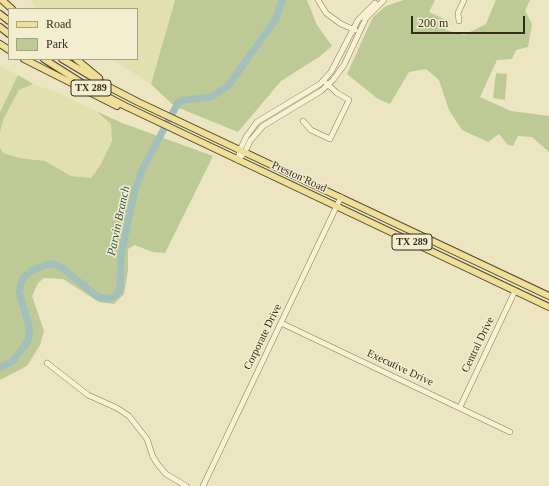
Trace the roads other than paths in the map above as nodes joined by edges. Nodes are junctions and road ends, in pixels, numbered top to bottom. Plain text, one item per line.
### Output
1 (2, 0) edge
2 (318, 0) edge
3 (379, 0) edge
4 (384, 0) edge
5 (464, 0) edge
6 (11, 8) edge
7 (0, 14) edge
8 (8, 20) edge
9 (459, 21) dead end
10 (0, 27) edge
11 (353, 29) junction
12 (359, 32) junction
13 (8, 33) edge
14 (26, 60) edge
15 (46, 60) edge
16 (64, 60) edge
17 (77, 60) edge
18 (324, 80) junction
19 (328, 85) junction
20 (138, 102) junction
21 (139, 113) junction
22 (303, 120) dead end
23 (242, 151) junction
24 (238, 160) junction
25 (341, 197) junction
26 (337, 206) junction
27 (458, 253) junction
28 (454, 261) junction
29 (525, 285) junction
30 (515, 291) junction
31 (549, 296) edge
32 (549, 307) edge
33 (281, 323) junction
34 (47, 363) dead end
35 (460, 407) junction
36 (510, 432) dead end
37 (186, 486) edge
38 (203, 486) edge

1 - 6 main road
2 - 11 street
3 - 11 street
4 - 12 street
5 - 9 street
7 - 8 main road
10 - 13 main road
11 - 12 street
11 - 18 street
12 - 19 street
14 - 21 main road
15 - 21 main road, Preston Road / TX 289
16 - 20 main road, Preston Road / TX 289
17 - 20 main road
18 - 19 street
18 - 23 street
19 - 22 street
19 - 23 street
20 - 23 main road, Preston Road / TX 289
21 - 24 main road, Preston Road / TX 289
23 - 24 street
23 - 25 main road, Preston Road / TX 289
24 - 26 main road, Preston Road / TX 289
25 - 26 street, Corporate Drive
25 - 27 main road, Preston Road / TX 289
26 - 28 main road, Preston Road / TX 289
26 - 33 street, Corporate Drive
27 - 28 main road
27 - 29 main road, Preston Road / TX 289
28 - 30 main road, Preston Road / TX 289
29 - 30 main road
29 - 31 main road, Preston Road / TX 289
30 - 32 main road, Preston Road / TX 289
30 - 35 street, Central Drive
33 - 35 street, Executive Drive
33 - 38 street, Corporate Drive
34 - 37 street
35 - 36 street, Executive Drive

